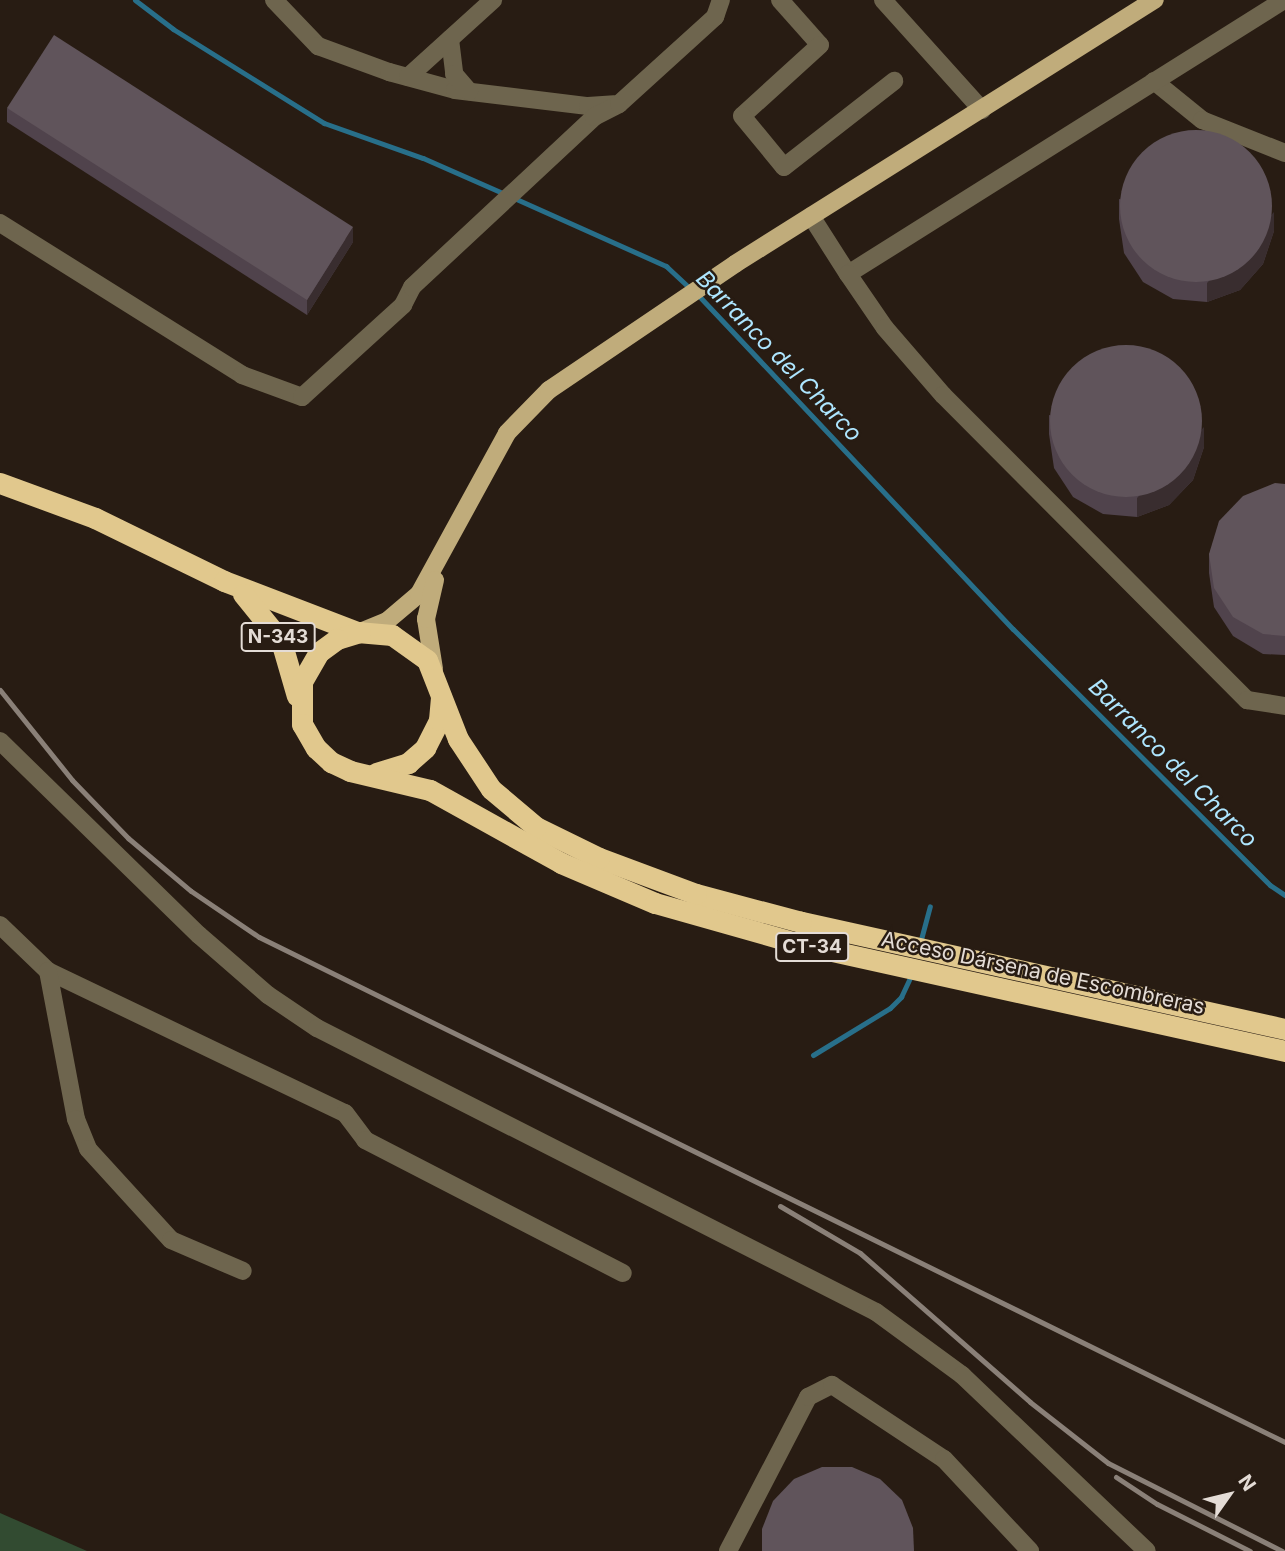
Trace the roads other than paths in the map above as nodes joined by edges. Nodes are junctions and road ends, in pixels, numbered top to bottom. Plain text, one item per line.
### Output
1 (274, 0) edge
2 (493, 0) edge
3 (722, 0) edge
4 (780, 0) edge
5 (883, 0) edge
6 (1155, 0) edge
7 (1284, 0) edge
8 (450, 39) junction
9 (408, 77) junction
10 (894, 80) dead end
11 (1154, 81) junction
12 (469, 91) junction
13 (619, 104) junction
14 (982, 110) junction
15 (1285, 153) edge
16 (811, 216) junction
17 (0, 223) edge
18 (848, 274) junction
19 (0, 483) edge
20 (447, 547) junction
21 (224, 581) junction
22 (359, 632) junction
23 (438, 684) junction
24 (1285, 706) edge
25 (300, 713) junction
26 (0, 741) edge
27 (363, 773) junction
28 (0, 925) edge
29 (48, 971) junction
30 (1285, 1029) edge
31 (1285, 1051) edge
32 (243, 1271) dead end
33 (623, 1273) dead end
34 (728, 1551) edge
35 (1030, 1551) edge
36 (1147, 1551) edge

1 - 9 street
2 - 8 street
3 - 13 street
4 - 10 street
5 - 14 street
6 - 14 main road
7 - 11 street
8 - 9 street
8 - 12 street
9 - 12 street
11 - 15 street
11 - 18 street
12 - 13 street
13 - 17 street
14 - 16 main road
16 - 18 street
16 - 20 main road
18 - 24 street
19 - 21 highway, N-343
20 - 22 main road
20 - 23 main road
21 - 22 highway, N-343
21 - 25 highway, N-343
22 - 23 highway, Acceso Dársena de Escombreras / CT-34
22 - 25 highway, Acceso Dársena de Escombreras / CT-34
23 - 27 highway
23 - 30 highway, Acceso Dársena de Escombreras / CT-34
25 - 27 highway, Acceso Dársena de Escombreras / CT-34
26 - 36 street
27 - 31 highway, Acceso Dársena de Escombreras / CT-34
28 - 29 street
29 - 32 street
29 - 33 street
34 - 35 street

